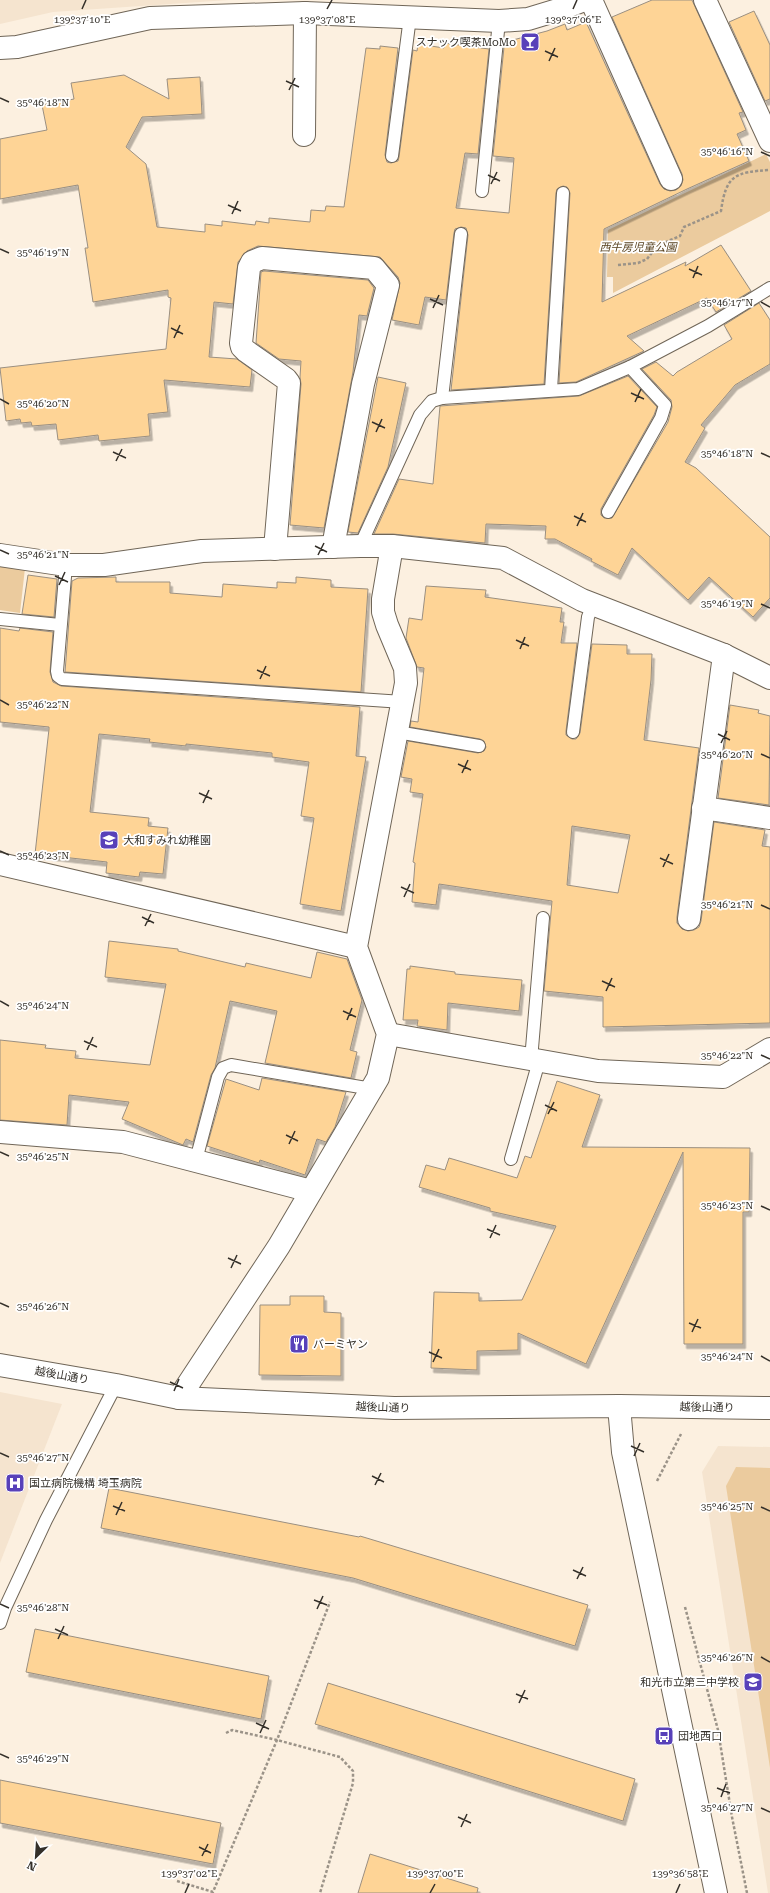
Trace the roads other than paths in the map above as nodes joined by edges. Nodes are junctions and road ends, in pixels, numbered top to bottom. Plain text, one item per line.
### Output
1 (584, 0) edge
2 (591, 0) edge
3 (705, 0) edge
4 (305, 13) junction
5 (410, 17) junction
6 (499, 21) junction
7 (0, 48) edge
8 (304, 135) dead end
9 (770, 141) edge
10 (392, 156) dead end
11 (671, 179) dead end
12 (482, 191) dead end
13 (563, 193) dead end
14 (461, 234) dead end
15 (770, 288) edge
16 (630, 366) junction
17 (551, 390) junction
18 (442, 398) junction
19 (608, 512) dead end
20 (360, 546) junction
21 (392, 546) junction
22 (333, 547) junction
23 (275, 549) junction
24 (0, 555) edge
25 (66, 565) junction
26 (593, 604) junction
27 (0, 619) edge
28 (60, 624) junction
29 (724, 655) junction
30 (770, 678) edge
31 (403, 702) junction
32 (397, 732) junction
33 (573, 732) dead end
34 (479, 746) dead end
35 (703, 808) junction
36 (770, 818) edge
37 (0, 864) edge
38 (543, 918) dead end
39 (689, 919) dead end
40 (356, 947) junction
41 (388, 1034) junction
42 (770, 1049) edge
43 (535, 1060) junction
44 (372, 1090) junction
45 (0, 1132) edge
46 (511, 1159) dead end
47 (196, 1160) junction
48 (311, 1191) junction
49 (0, 1365) edge
50 (116, 1385) junction
51 (179, 1398) junction
52 (619, 1406) junction
53 (770, 1408) edge
54 (0, 1624) edge
55 (716, 1893) edge

1 - 6 street
2 - 11 street
3 - 9 street
4 - 5 street
4 - 7 street
4 - 8 street
5 - 6 street
5 - 10 lane
6 - 12 lane
13 - 17 lane
14 - 18 lane
15 - 16 lane
16 - 17 lane
16 - 19 lane
17 - 18 lane
18 - 20 lane
20 - 21 street
20 - 22 street
21 - 26 street
21 - 31 street
22 - 23 street
22 - 23 street
23 - 25 street
24 - 25 street
25 - 28 lane
26 - 29 street
26 - 33 lane
27 - 28 lane
28 - 31 lane
29 - 30 street
29 - 35 street
31 - 32 street
32 - 34 lane
32 - 40 street
35 - 36 street
35 - 39 street
37 - 40 street
38 - 43 lane
40 - 41 street
41 - 43 street
41 - 44 street
42 - 43 street
43 - 46 lane
44 - 47 lane
44 - 48 street
45 - 47 street
47 - 48 street
48 - 51 street
49 - 50 street, 越後山通り
50 - 51 street, 越後山通り
50 - 54 lane
51 - 52 street, 越後山通り
52 - 53 street, 越後山通り
52 - 55 street

